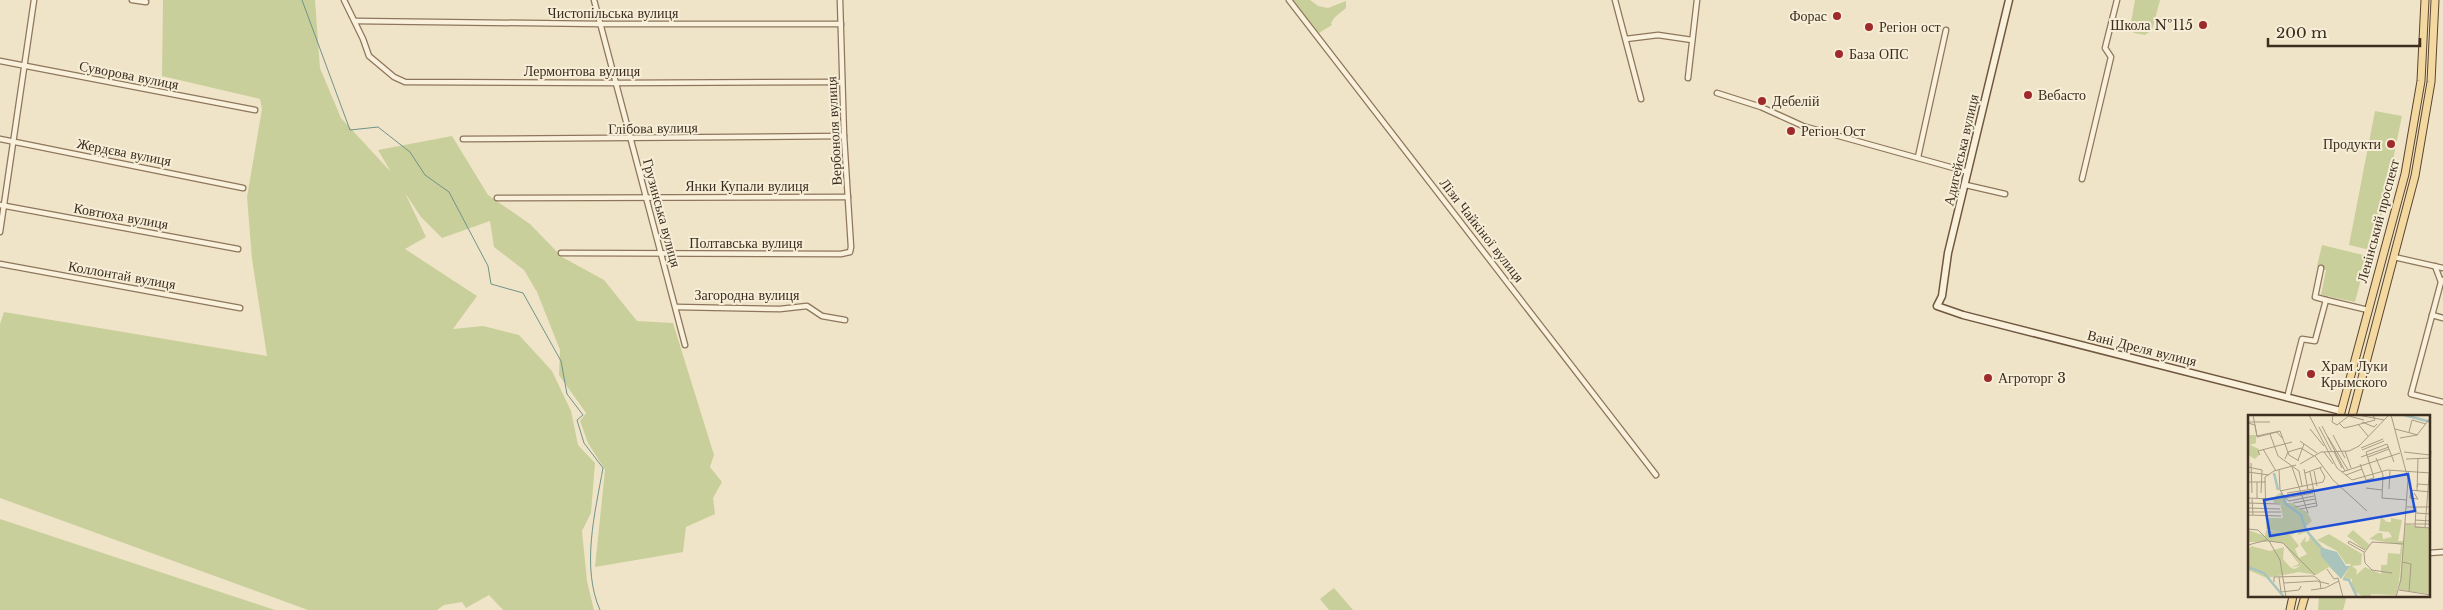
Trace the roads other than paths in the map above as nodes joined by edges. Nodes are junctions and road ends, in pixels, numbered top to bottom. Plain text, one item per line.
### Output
1 (34, 0) edge
2 (132, 0) edge
3 (344, 0) edge
4 (594, 0) edge
5 (840, 0) edge
6 (1289, 0) edge
7 (1615, 0) edge
8 (1697, 0) edge
9 (2009, 0) edge
10 (2117, 0) edge
11 (2425, 0) edge
12 (2435, 0) edge
13 (146, 2) dead end
14 (355, 21) junction
15 (600, 24) junction
16 (841, 24) junction
17 (1946, 30) dead end
18 (1626, 39) junction
19 (1692, 40) junction
20 (0, 61) edge
21 (25, 66) junction
22 (1688, 78) dead end
23 (842, 82) junction
24 (616, 83) junction
25 (1716, 94) dead end
26 (1641, 99) dead end
27 (255, 110) dead end
28 (844, 136) junction
29 (0, 139) edge
30 (463, 140) dead end
31 (630, 140) junction
32 (15, 142) junction
33 (1918, 158) junction
34 (1968, 172) junction
35 (2082, 179) dead end
36 (1966, 185) junction
37 (243, 188) dead end
38 (2005, 194) dead end
39 (647, 197) junction
40 (848, 197) junction
41 (497, 198) dead end
42 (2, 205) edge
43 (0, 232) edge
44 (238, 249) dead end
45 (561, 253) dead end
46 (662, 254) junction
47 (842, 254) joint
48 (2394, 256) junction
49 (0, 264) edge
50 (2435, 266) junction
51 (2321, 268) dead end
52 (2443, 268) edge
53 (2442, 280) edge
54 (2326, 300) junction
55 (1937, 306) joint
56 (676, 307) junction
57 (240, 308) dead end
58 (2368, 310) junction
59 (2432, 315) junction
60 (2443, 318) edge
61 (845, 320) dead end
62 (685, 345) dead end
63 (2350, 378) junction
64 (2361, 380) junction
65 (2287, 398) junction
66 (2443, 402) edge
67 (2341, 414) edge
68 (2352, 415) edge
69 (1656, 475) dead end
70 (2443, 552) edge
71 (2430, 553) edge

1 - 21 street
2 - 13 street
3 - 14 street, Лермонтова вулиця
4 - 15 street, Грузинська вулиця
5 - 16 street, Вербоноля вулиця
6 - 69 street, Лізи Чайкіної вулиця
7 - 18 street
8 - 19 street
9 - 34 street, Адигейська вулиця
10 - 35 street
11 - 58 main road, Ленінський проспект
12 - 48 main road, Ленінський проспект
14 - 15 street, Чистопільська вулиця
14 - 24 street, Лермонтова вулиця
15 - 16 street, Чистопільська вулиця
15 - 24 street, Грузинська вулиця
16 - 23 street, Вербоноля вулиця
17 - 33 street
18 - 19 street
18 - 26 street
19 - 22 street
20 - 21 street, Суворова вулиця
21 - 27 street, Суворова вулиця
21 - 32 street
23 - 24 street, Лермонтова вулиця
23 - 28 street, Вербоноля вулиця
24 - 31 street, Грузинська вулиця
25 - 33 street
28 - 31 street, Глібова вулиця
28 - 40 street, Вербоноля вулиця
29 - 32 street, Жердєва вулиця
30 - 31 street, Глібова вулиця
31 - 39 street, Грузинська вулиця
32 - 37 street, Жердєва вулиця
32 - 42 street
33 - 34 street
34 - 36 street, Адигейська вулиця
36 - 38 street
36 - 55 street, Адигейська вулиця
39 - 40 street, Янки Купали вулиця
39 - 41 street, Янки Купали вулиця
39 - 46 street, Грузинська вулиця
40 - 47 street, Вербоноля вулиця
42 - 43 street
42 - 44 street, Ковтюха вулиця
45 - 46 street, Полтавська вулиця
46 - 47 street, Полтавська вулиця
46 - 56 street, Грузинська вулиця
48 - 50 street
48 - 64 main road, Ленінський проспект
49 - 57 street, Коллонтай вулиця
50 - 52 street
50 - 53 street
51 - 54 street
53 - 59 street
54 - 58 street
54 - 65 street
55 - 65 street, Вані Дреля вулиця
56 - 61 street, Загородна вулиця
56 - 62 street, Грузинська вулиця
58 - 63 main road, Ленінський проспект
59 - 60 street
59 - 66 street
63 - 64 main road
63 - 67 main road, Ленінський проспект
64 - 68 main road, Ленінський проспект
65 - 67 street, Вані Дреля вулиця
70 - 71 street

